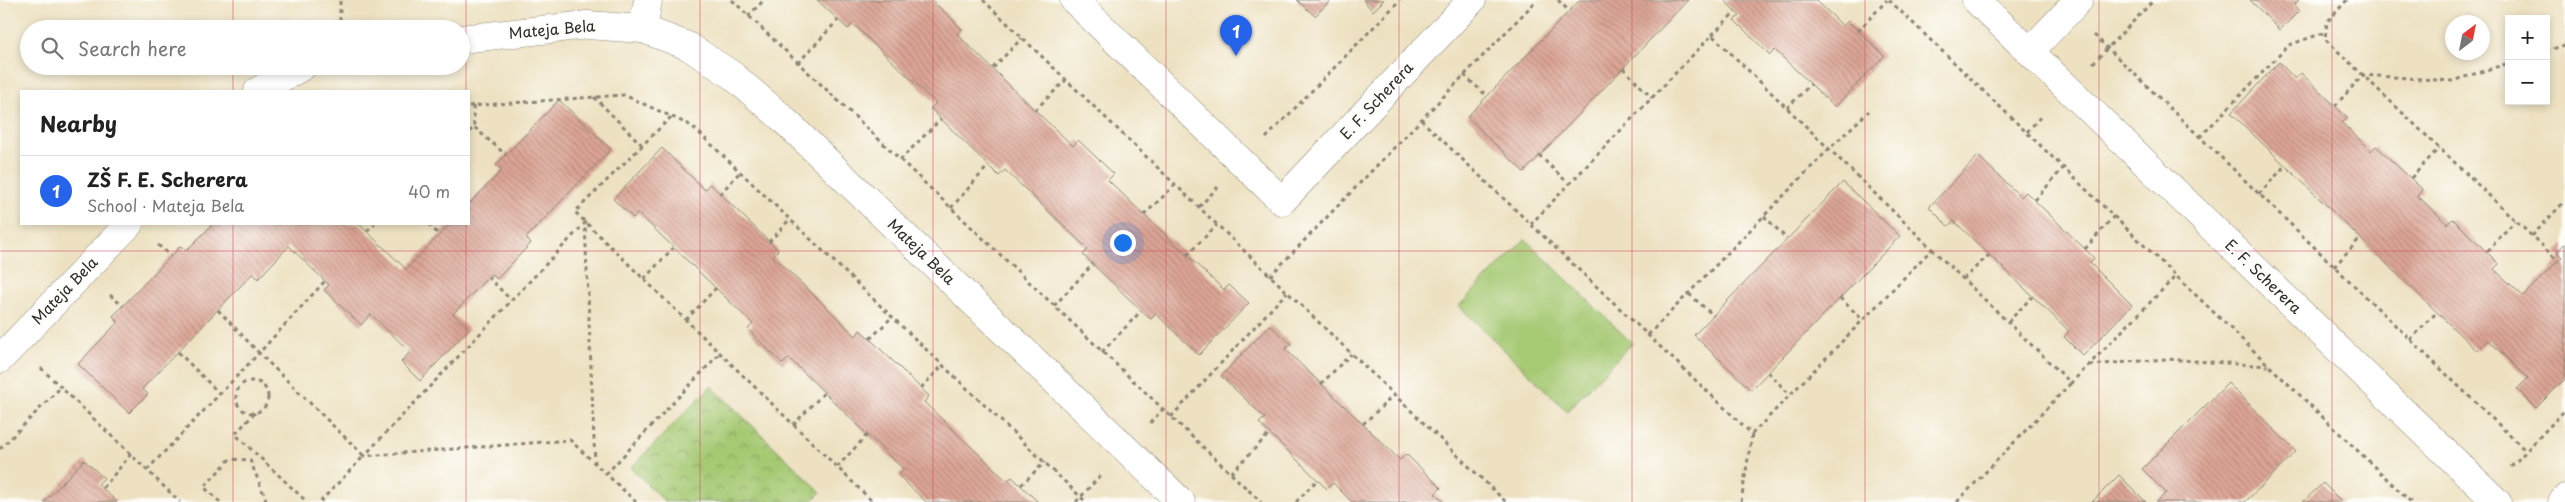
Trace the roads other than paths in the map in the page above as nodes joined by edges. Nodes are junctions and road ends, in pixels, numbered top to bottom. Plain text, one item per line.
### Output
1 (648, 0) edge
2 (1074, 0) edge
3 (1472, 0) edge
4 (1976, 0) edge
5 (2074, 5) edge
6 (643, 28) junction
7 (470, 38) edge
8 (2030, 51) junction
9 (287, 75) edge
10 (260, 90) edge
11 (128, 225) edge
12 (0, 358) edge
13 (2491, 498) edge
14 (2565, 498) edge
15 (1181, 502) edge
16 (2562, 502) edge

1 - 6 street
2 - 3 street, E. F. Scherera
4 - 8 street, E. F. Scherera
5 - 8 street
6 - 7 street, Mateja Bela
6 - 15 street, Mateja Bela
8 - 13 street, E. F. Scherera
9 - 10 street
11 - 12 street, Mateja Bela
14 - 16 street

